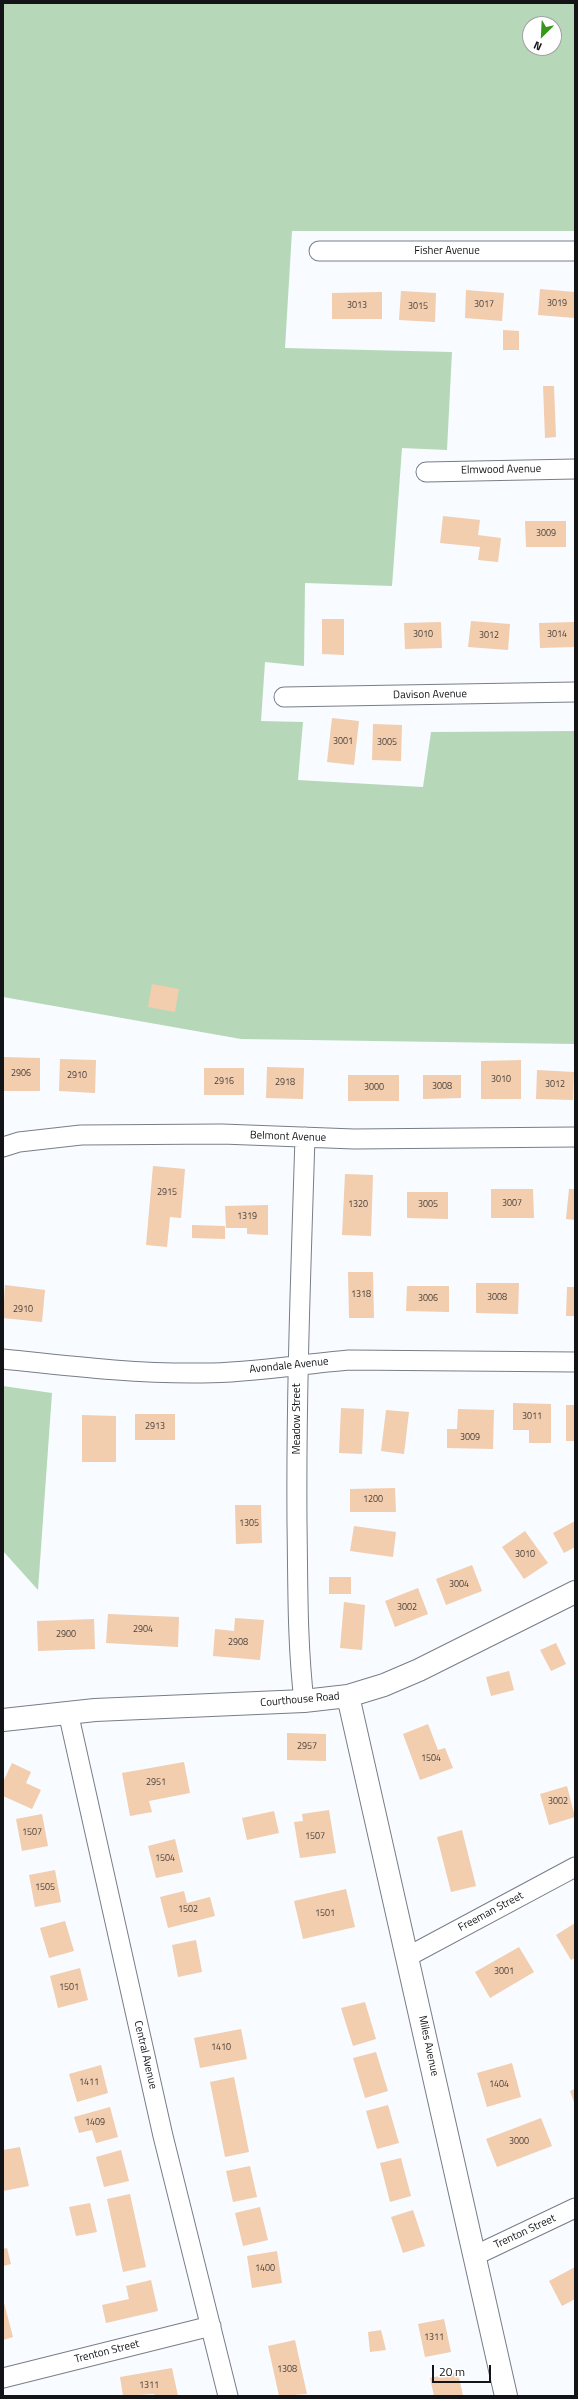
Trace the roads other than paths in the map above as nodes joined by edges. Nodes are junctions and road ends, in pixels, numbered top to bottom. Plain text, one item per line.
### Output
1 (319, 251) dead end
2 (575, 251) edge
3 (575, 469) edge
4 (426, 472) dead end
5 (575, 692) edge
6 (284, 697) dead end
7 (305, 1137) junction
8 (575, 1137) edge
9 (3, 1147) edge
10 (3, 1358) edge
11 (575, 1362) edge
12 (297, 1366) junction
13 (575, 1592) edge
14 (348, 1696) junction
15 (304, 1701) junction
16 (68, 1712) junction
17 (3, 1720) edge
18 (575, 1867) edge
19 (407, 1957) junction
20 (575, 2208) edge
21 (474, 2256) junction
22 (212, 2326) junction
23 (3, 2378) edge
24 (228, 2396) edge
25 (506, 2396) edge

1 - 2 street, Fisher Avenue
3 - 4 street, Elmwood Avenue
5 - 6 street, Davison Avenue
7 - 8 street, Belmont Avenue
7 - 9 street, Belmont Avenue
7 - 12 street, Meadow Street
10 - 12 street, Avondale Avenue
11 - 12 street, Avondale Avenue
12 - 15 street, Meadow Street
13 - 14 street, Courthouse Road
14 - 15 street, Courthouse Road
14 - 19 street, Miles Avenue
15 - 16 street, Courthouse Road
16 - 17 street, Courthouse Road
16 - 22 street, Central Avenue
18 - 19 street, Freeman Street
19 - 21 street, Miles Avenue
20 - 21 street, Trenton Street
21 - 25 street, Miles Avenue
22 - 23 street, Trenton Street
22 - 24 street, Central Avenue

